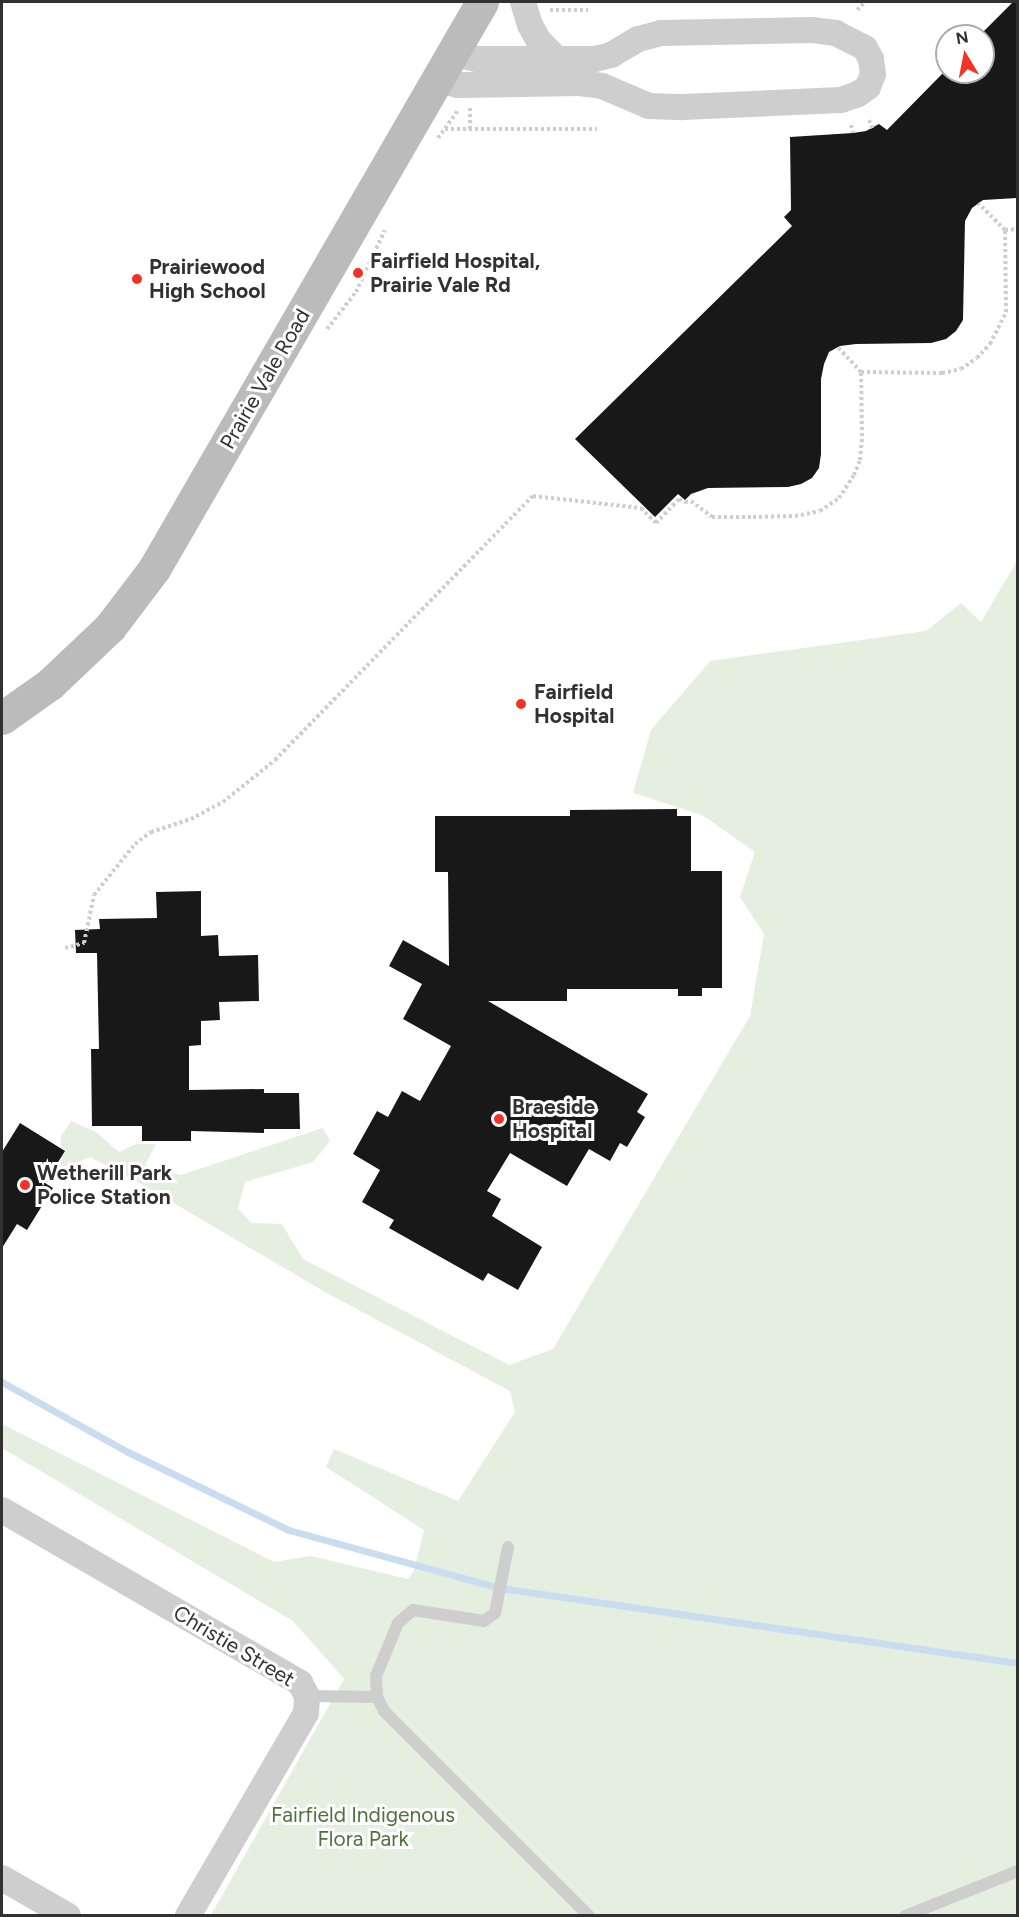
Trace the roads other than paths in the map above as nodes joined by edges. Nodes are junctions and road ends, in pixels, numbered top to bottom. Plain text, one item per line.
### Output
1 (482, 2) edge
2 (523, 2) edge
3 (557, 59) junction
4 (445, 67) junction
5 (2, 718) edge
6 (2, 1510) edge
7 (508, 1547) dead end
8 (308, 1696) junction
9 (377, 1697) junction
10 (1017, 1871) edge
11 (2, 1878) edge
12 (68, 1916) edge
13 (188, 1916) edge
14 (589, 1916) edge
15 (905, 1916) edge

1 - 4 main road, Prairie Vale Road
2 - 3 street
3 - 4 street
3 - 4 street
4 - 5 main road, Prairie Vale Road
6 - 8 street, Christie Street
7 - 9 lane
8 - 9 lane
8 - 13 street, Christie Street
9 - 14 lane
10 - 15 lane
11 - 12 street

